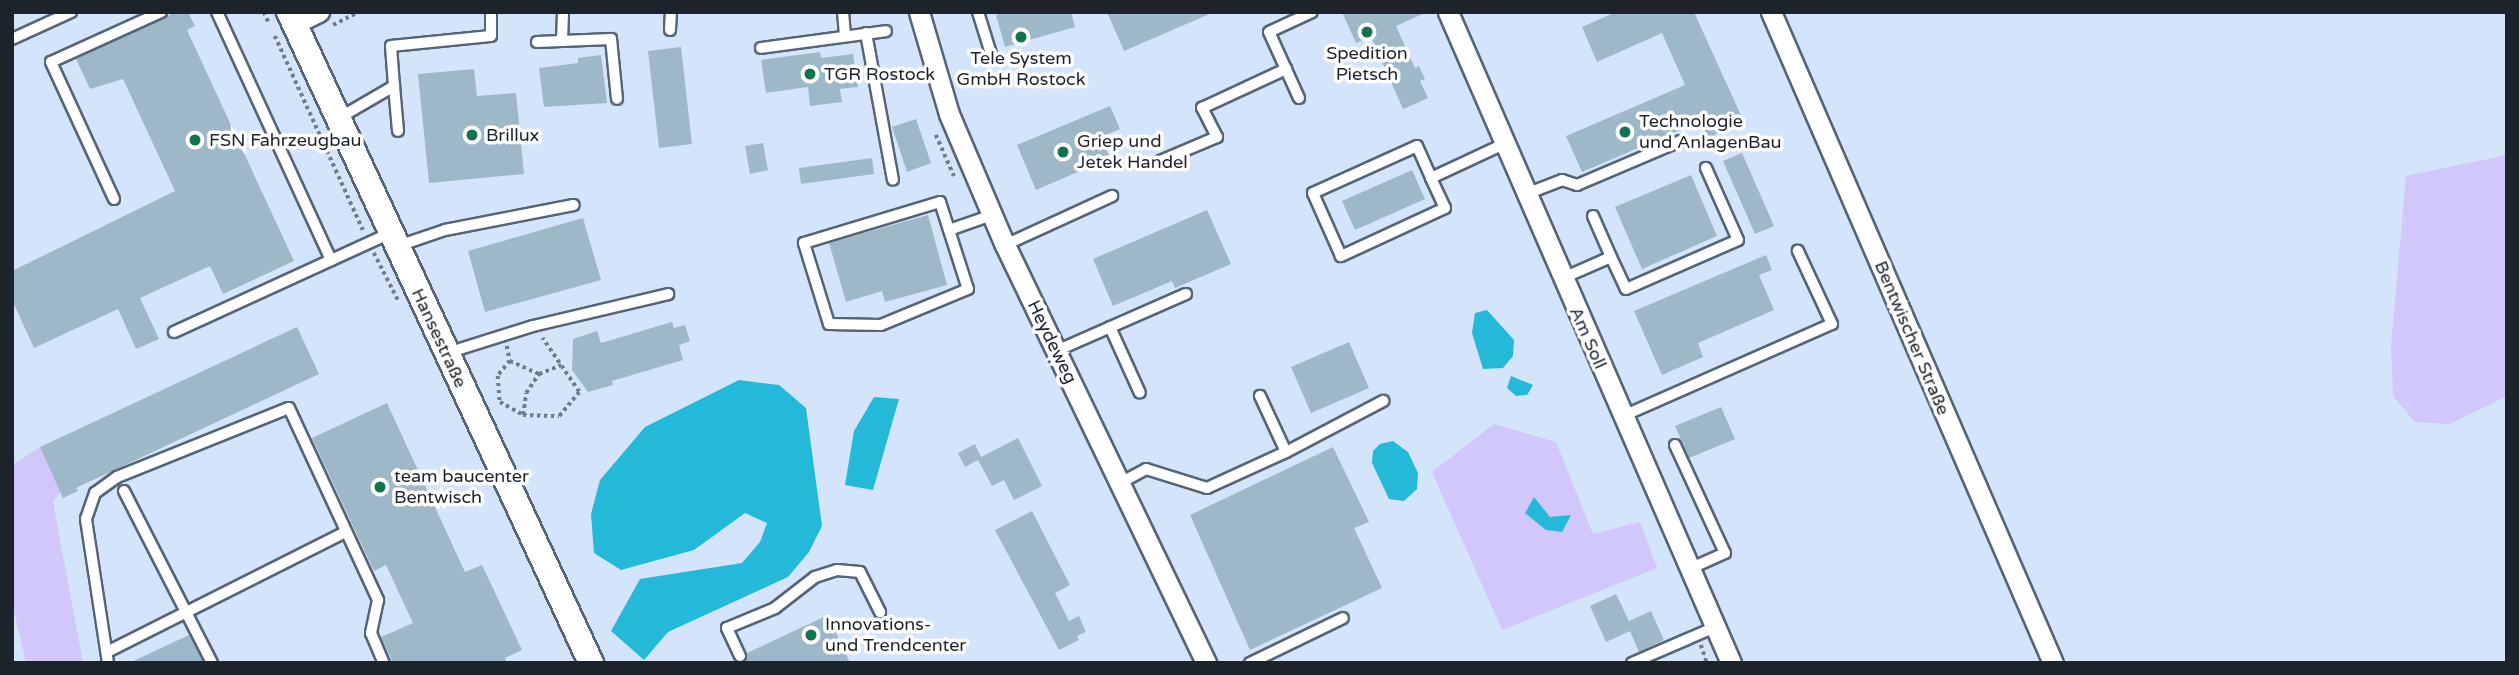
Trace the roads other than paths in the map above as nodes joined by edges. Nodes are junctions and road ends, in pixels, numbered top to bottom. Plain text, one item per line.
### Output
1 (71, 12) edge
2 (161, 12) edge
3 (217, 12) edge
4 (491, 12) edge
5 (563, 12) edge
6 (671, 12) edge
7 (843, 12) edge
8 (919, 12) edge
9 (978, 12) edge
10 (1312, 12) edge
11 (1448, 12) edge
12 (1771, 12) edge
13 (291, 18) edge
14 (322, 21) edge
15 (670, 30) dead end
16 (886, 31) dead end
17 (866, 33) junction
18 (845, 36) junction
19 (12, 40) edge
20 (562, 41) junction
21 (537, 42) dead end
22 (761, 48) dead end
23 (992, 57) dead end
24 (1286, 69) junction
25 (394, 86) junction
26 (1299, 98) dead end
27 (617, 99) dead end
28 (338, 118) junction
29 (398, 131) dead end
30 (1680, 141) dead end
31 (1504, 144) junction
32 (1160, 161) dead end
33 (1706, 168) dead end
34 (1431, 178) junction
35 (893, 180) dead end
36 (1526, 194) junction
37 (1112, 196) dead end
38 (114, 199) dead end
39 (574, 205) dead end
40 (992, 215) junction
41 (1593, 216) dead end
42 (949, 230) junction
43 (393, 240) junction
44 (1005, 245) junction
45 (1798, 251) dead end
46 (1611, 257) junction
47 (331, 260) junction
48 (1563, 278) junction
49 (668, 294) dead end
50 (1186, 294) dead end
51 (1110, 327) junction
52 (174, 332) dead end
53 (1056, 351) junction
54 (447, 353) junction
55 (1140, 393) dead end
56 (1260, 396) dead end
57 (1383, 401) dead end
58 (1623, 416) junction
59 (1675, 444) dead end
60 (1286, 452) junction
61 (1120, 482) junction
62 (124, 491) dead end
63 (346, 532) junction
64 (1689, 569) junction
65 (186, 610) junction
66 (880, 612) dead end
67 (1343, 618) dead end
68 (1715, 627) junction
69 (740, 656) dead end
70 (108, 657) edge
71 (212, 663) edge
72 (384, 663) edge
73 (591, 663) edge
74 (1206, 663) edge
75 (1250, 663) edge
76 (1632, 663) edge
77 (1731, 663) edge
78 (2053, 663) edge

1 - 19 lane
2 - 38 lane
3 - 47 lane
4 - 25 lane
5 - 20 lane
6 - 15 lane
7 - 18 lane
8 - 40 street, Heydeweg
9 - 23 lane
10 - 24 lane
11 - 31 street, Am Soll
12 - 78 street, Bentwischer Straße
13 - 14 street
13 - 28 street, Hansestraße
16 - 17 lane
17 - 18 lane
17 - 35 lane
18 - 22 lane
20 - 21 lane
20 - 27 lane
24 - 26 lane
24 - 32 lane
25 - 28 lane
25 - 29 lane
28 - 43 street, Hansestraße
30 - 36 lane
31 - 34 lane
31 - 36 street, Am Soll
33 - 46 lane
34 - 34 lane
36 - 48 street, Am Soll
37 - 44 lane
39 - 43 lane
40 - 42 lane
40 - 44 street, Heydeweg
41 - 46 lane
42 - 42 lane
43 - 47 lane
43 - 54 street, Hansestraße
44 - 53 street, Heydeweg
45 - 58 lane
46 - 48 lane
47 - 52 lane
48 - 58 street, Am Soll
49 - 54 lane
50 - 51 lane
51 - 53 lane
51 - 55 lane
53 - 61 street, Heydeweg
54 - 73 street, Hansestraße
56 - 60 lane
57 - 60 lane
58 - 64 street, Am Soll
59 - 64 lane
60 - 61 lane
61 - 74 street, Heydeweg
62 - 65 lane
63 - 65 lane
63 - 70 lane
63 - 72 lane
64 - 68 street, Am Soll
65 - 70 lane
65 - 71 lane
66 - 69 lane
67 - 75 lane
68 - 76 lane
68 - 77 street, Am Soll

